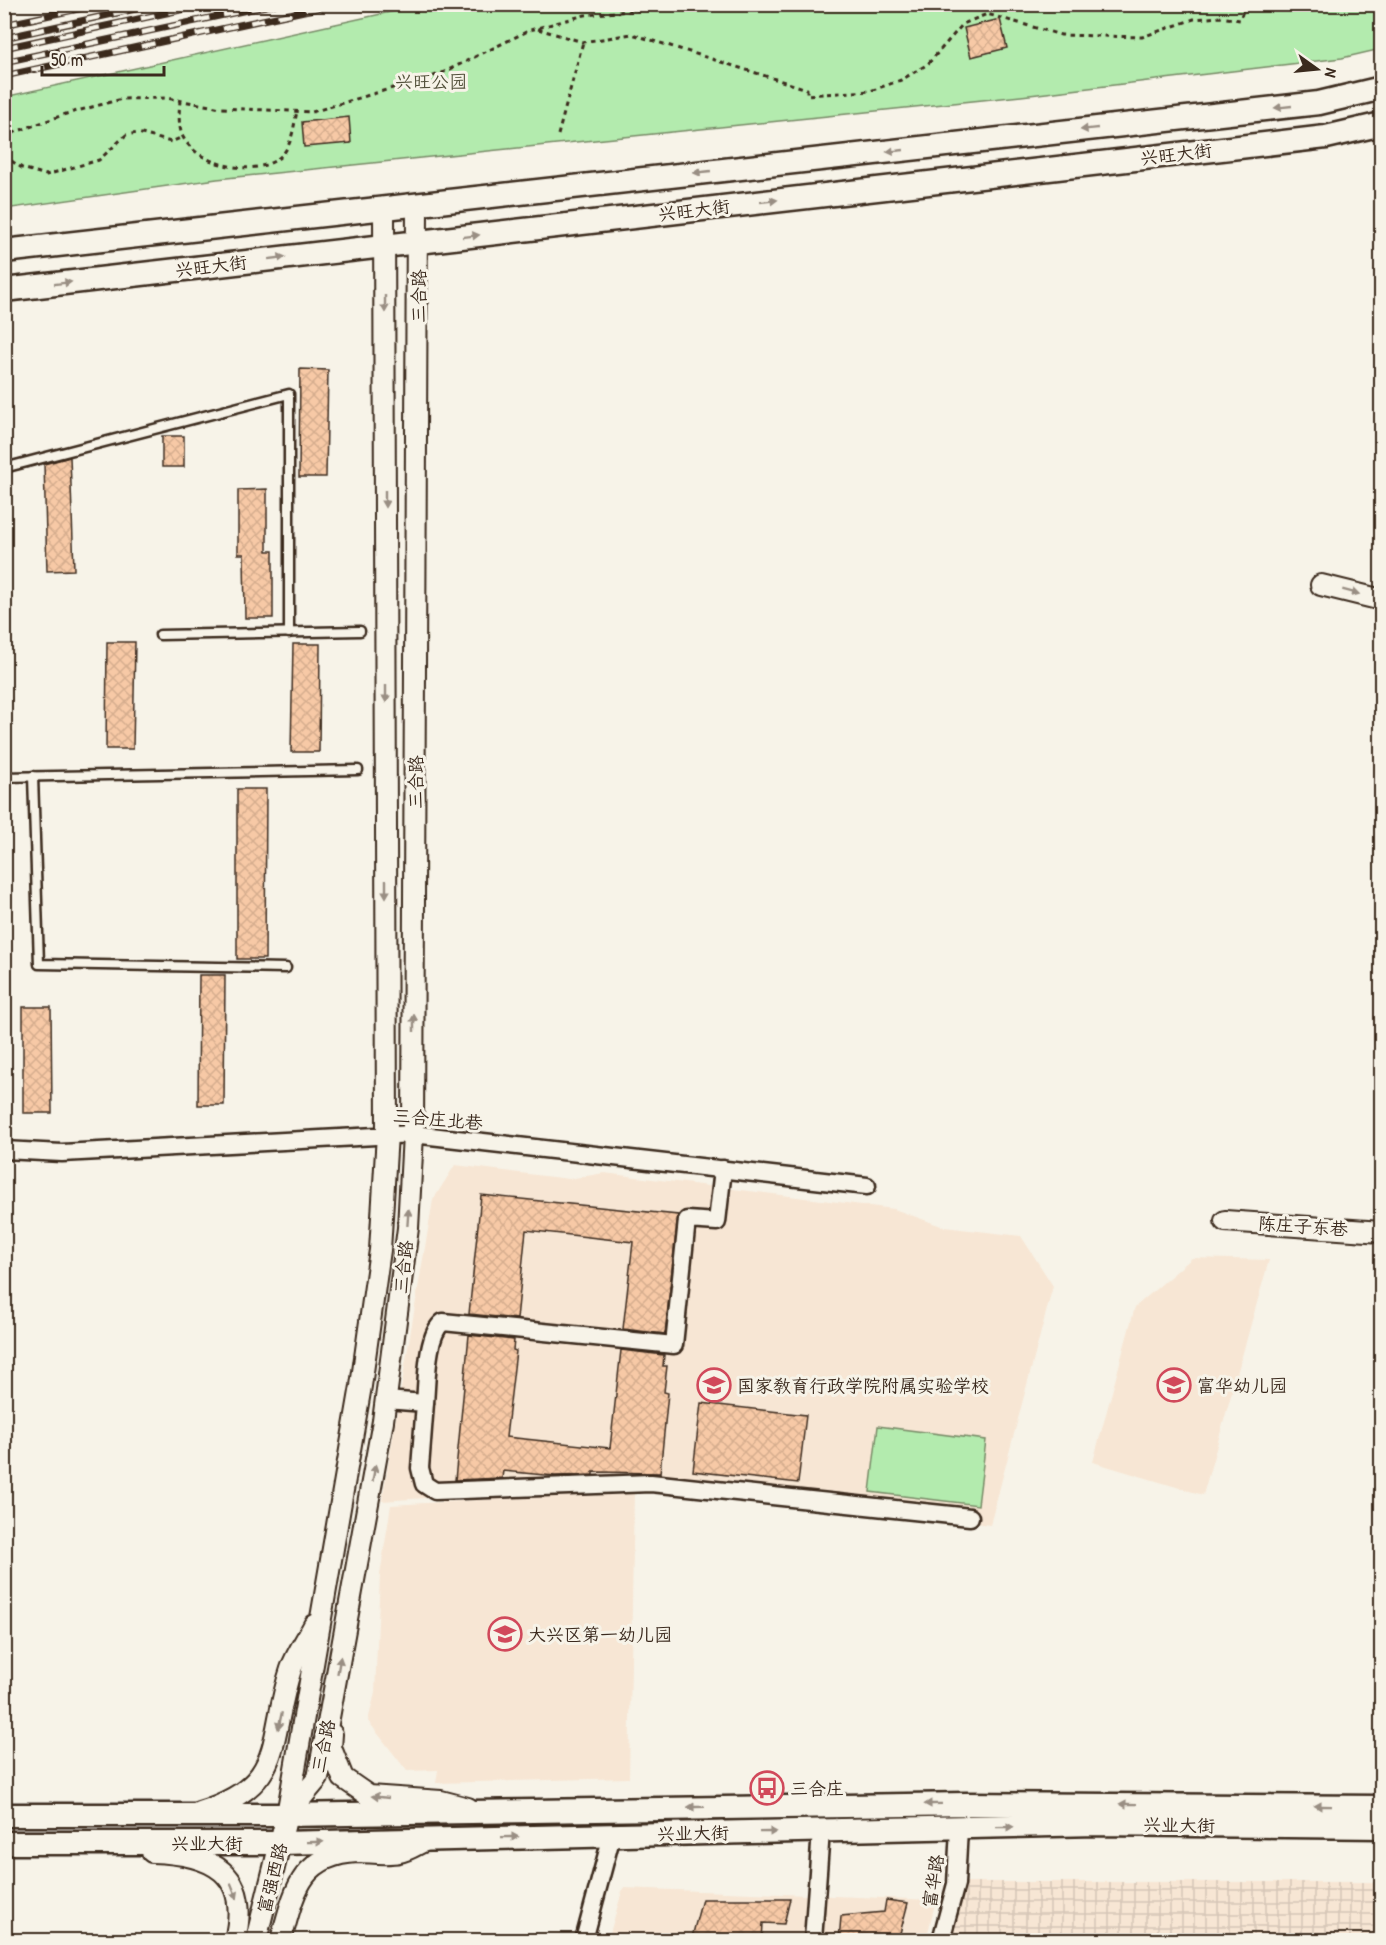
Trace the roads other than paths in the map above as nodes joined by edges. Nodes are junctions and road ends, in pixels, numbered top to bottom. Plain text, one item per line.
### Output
1 (1382, 88) edge
2 (1382, 124) edge
3 (417, 204) junction
4 (384, 209) junction
5 (418, 242) junction
6 (385, 246) junction
7 (4, 251) edge
8 (4, 290) edge
9 (4, 468) edge
10 (1321, 585) dead end
11 (1382, 600) edge
12 (360, 631) dead end
13 (289, 633) junction
14 (160, 635) dead end
15 (358, 771) dead end
16 (33, 776) junction
17 (4, 777) edge
18 (286, 968) dead end
19 (387, 1134) junction
20 (413, 1134) junction
21 (4, 1149) edge
22 (723, 1169) junction
23 (867, 1186) dead end
24 (1225, 1221) dead end
25 (1382, 1232) edge
26 (386, 1400) junction
27 (424, 1403) junction
28 (970, 1517) dead end
29 (322, 1609) junction
30 (334, 1689) junction
31 (1382, 1807) edge
32 (479, 1810) junction
33 (4, 1815) edge
34 (188, 1815) junction
35 (287, 1815) junction
36 (959, 1827) junction
37 (1382, 1827) edge
38 (821, 1831) junction
39 (612, 1835) junction
40 (428, 1839) junction
41 (4, 1843) edge
42 (66, 1843) junction
43 (281, 1843) junction
44 (236, 1941) edge
45 (256, 1941) edge
46 (281, 1941) edge
47 (584, 1941) edge
48 (813, 1941) edge
49 (941, 1941) edge

1 -> 3 main road, 兴旺大街
5 -> 2 main road, 兴旺大街
3 - 4 main road, 兴旺大街
3 - 5 street, 三合路
4 - 6 street, 三合路
4 - 7 main road, 兴旺大街
5 - 6 main road, 兴旺大街
20 -> 5 street, 三合路
8 -> 6 main road, 兴旺大街
6 -> 19 street, 三合路
9 - 13 lane
10 -> 11 street
12 - 13 lane
13 - 14 lane
15 - 16 lane
16 - 17 lane
16 - 18 lane
19 - 20 street, 三合庄北巷
19 - 21 street, 三合庄北巷
19 - 29 street, 三合路
20 - 22 street, 三合庄北巷
26 -> 20 street, 三合路
22 - 23 street, 三合庄北巷
22 - 27 street
24 - 25 street, 陈庄子东巷
26 - 27 street
30 -> 26 street, 三合路
27 - 28 street
29 -> 34 street
29 - 35 street, 三合路
32 -> 30 street
30 - 35 street, 三合路
31 -> 32 main road, 兴业大街
32 - 35 main road, 兴业大街
33 - 34 main road, 兴业大街
34 - 35 main road, 兴业大街
35 - 43 street, 富强西路
36 -> 37 main road, 兴业大街
36 - 38 main road, 兴业大街
36 - 49 street, 富华路
39 -> 38 main road, 兴业大街
38 - 48 street
40 -> 39 main road, 兴业大街
39 - 47 street
43 -> 40 main road, 兴业大街
40 - 46 street
41 - 42 main road, 兴业大街
42 - 43 main road, 兴业大街
42 -> 44 street
43 - 45 street, 富强西路

